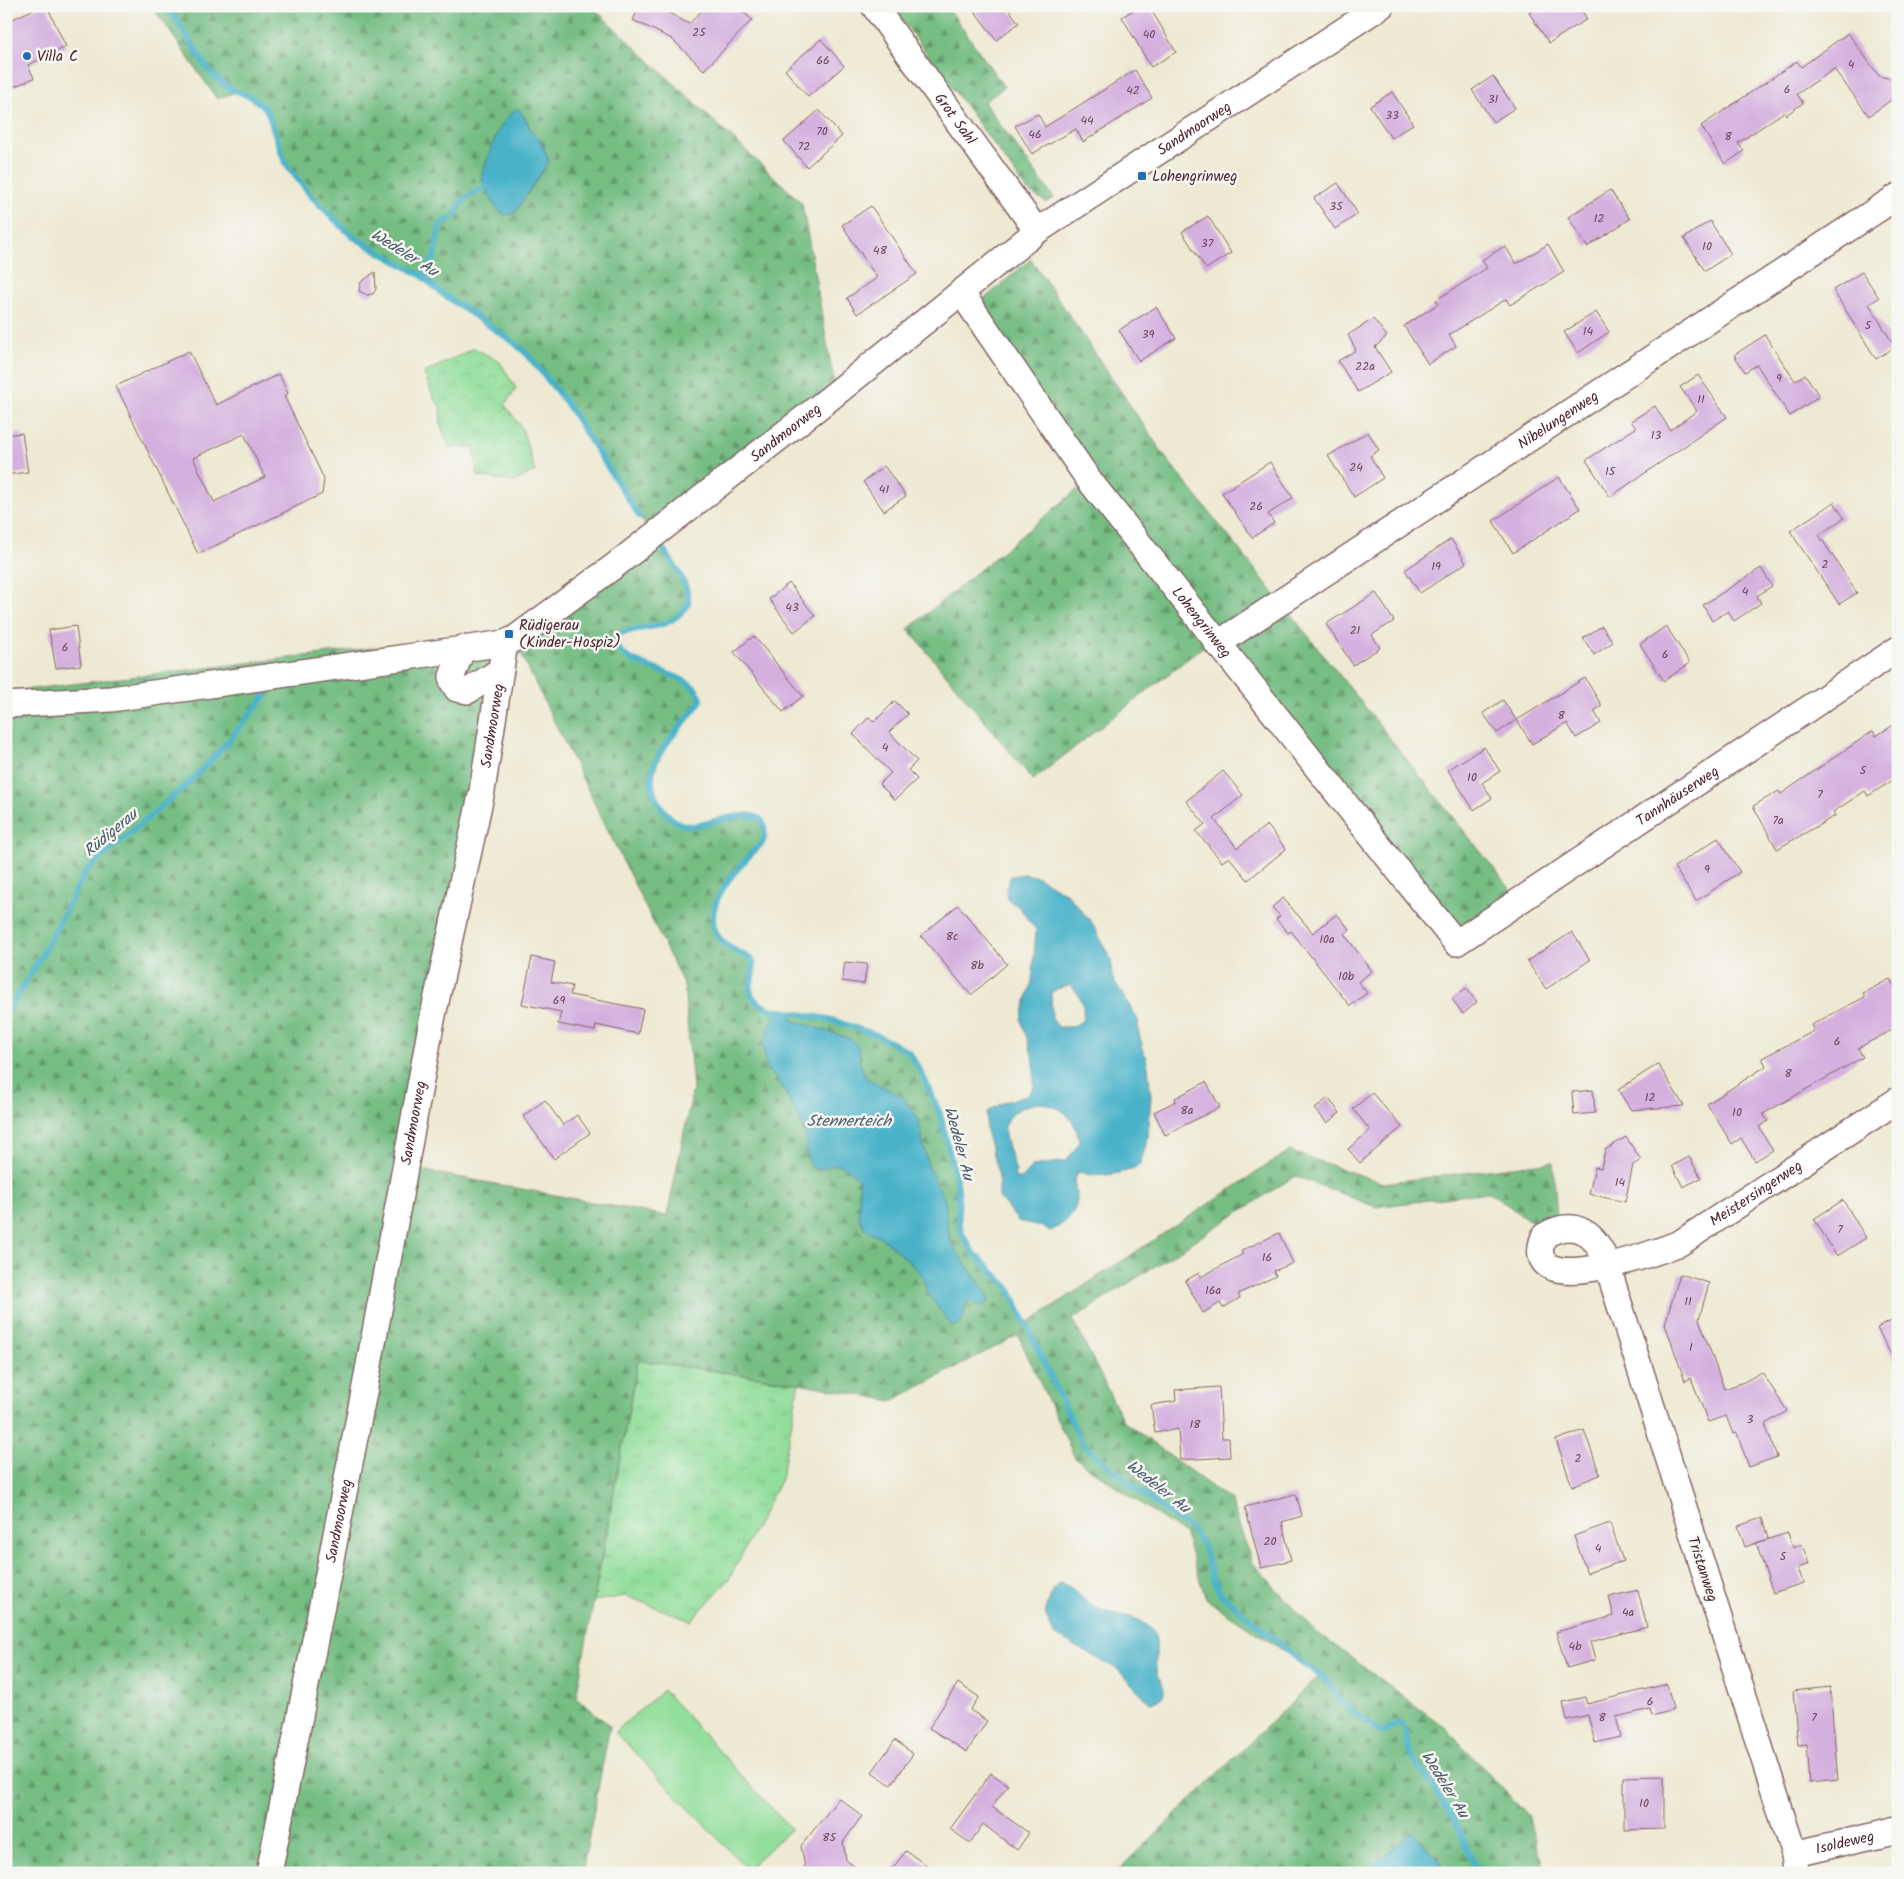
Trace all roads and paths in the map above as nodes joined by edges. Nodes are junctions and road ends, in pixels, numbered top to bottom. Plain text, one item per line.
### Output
1 (874, 6) edge
2 (1381, 6) edge
3 (1898, 196) edge
4 (1037, 231) junction
5 (960, 292) junction
6 (506, 643) junction
7 (1217, 644) junction
8 (463, 648) junction
9 (1898, 649) edge
10 (501, 670) junction
11 (6, 705) edge
12 (1456, 943) joint
13 (1898, 1100) edge
14 (1607, 1266) joint
15 (1898, 1830) edge
16 (1795, 1863) edge
17 (269, 1873) edge

1 - 4 street, Grot Sahl
2 - 4 street, Sandmoorweg
3 - 7 street, Nibelungenweg
4 - 5 street, Sandmoorweg
5 - 6 street, Sandmoorweg
5 - 7 street, Lohengrinweg
6 - 8 street
6 - 10 street, Sandmoorweg
7 - 12 street, Lohengrinweg
8 - 10 street
8 - 11 street
9 - 12 street, Tannhäuserweg
10 - 17 street, Sandmoorweg
13 - 14 street, Meistersingerweg
14 - 16 street, Tristanweg
15 - 16 street, Isoldeweg

